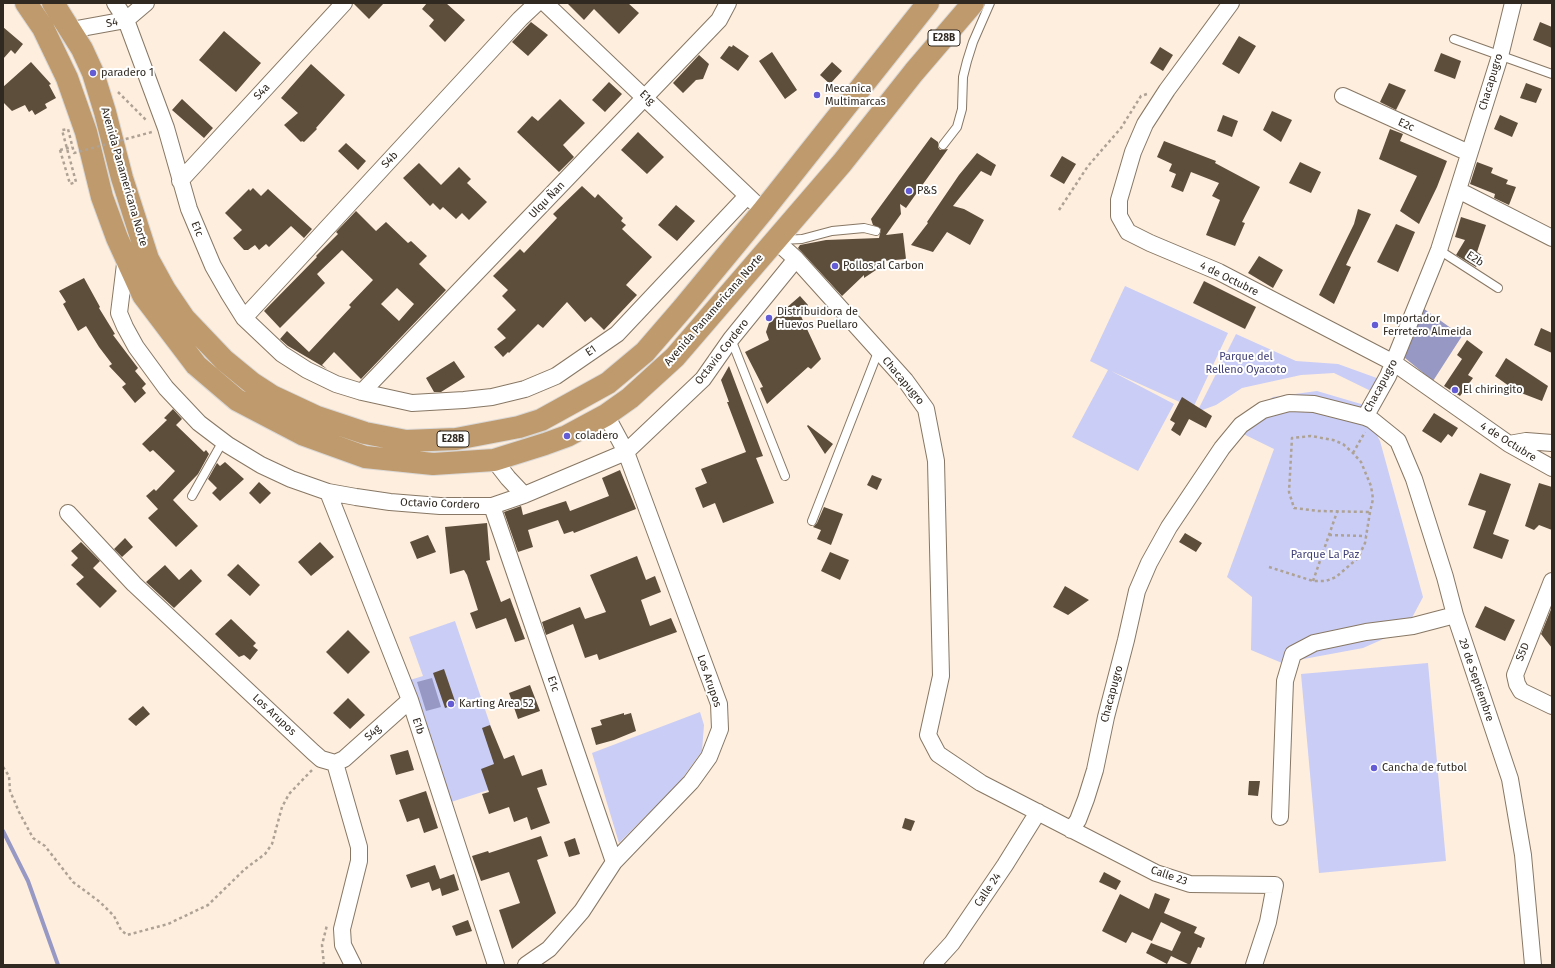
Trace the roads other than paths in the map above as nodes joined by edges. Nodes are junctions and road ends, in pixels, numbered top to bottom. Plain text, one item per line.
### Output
1 (26, 3) edge
2 (52, 3) edge
3 (114, 3) edge
4 (146, 3) edge
5 (344, 3) edge
6 (537, 3) edge
7 (546, 3) edge
8 (728, 3) edge
9 (928, 3) edge
10 (973, 3) edge
11 (990, 3) edge
12 (1231, 3) edge
13 (1513, 3) edge
14 (126, 20) junction
15 (72, 30) junction
16 (1454, 39) dead end
17 (1500, 56) junction
18 (1552, 74) edge
19 (1343, 96) dead end
20 (646, 97) junction
21 (943, 145) dead end
22 (1469, 153) junction
23 (180, 182) junction
24 (1458, 190) junction
25 (747, 196) junction
26 (763, 211) junction
27 (876, 230) dead end
28 (1552, 238) edge
29 (775, 240) junction
30 (1439, 250) junction
31 (126, 256) junction
32 (796, 259) junction
33 (1498, 288) dead end
34 (244, 318) junction
35 (731, 339) junction
36 (878, 352) junction
37 (1394, 363) junction
38 (362, 392) junction
39 (606, 415) junction
40 (1369, 418) junction
41 (223, 441) junction
42 (1509, 444) junction
43 (1552, 444) edge
44 (626, 452) junction
45 (494, 460) junction
46 (1552, 468) edge
47 (785, 476) dead end
48 (328, 492) junction
49 (524, 495) junction
50 (192, 496) dead end
51 (492, 506) junction
52 (68, 513) dead end
53 (812, 521) dead end
54 (1552, 581) edge
55 (1454, 615) junction
56 (410, 700) junction
57 (1552, 706) edge
58 (335, 763) junction
59 (1038, 812) junction
60 (1280, 817) dead end
61 (1071, 830) junction
62 (614, 862) junction
63 (353, 965) edge
64 (496, 965) edge
65 (526, 965) edge
66 (932, 965) edge
67 (1254, 965) edge
68 (1533, 965) edge

1 - 31 highway, Avenida Panamericana Norte / E28B
2 - 15 highway, Avenida Panamericana Norte / E28B
3 - 14 street, E1c
4 - 14 street, S4
5 - 23 street, S4a
6 - 34 street, S4b
7 - 20 street, E1g
8 - 20 street, Ulqu Ñan
9 - 26 highway, Avenida Panamericana Norte / E28B
10 - 29 highway, Avenida Panamericana Norte / E28B
11 - 21 lane
12 - 37 street, 4 de Octubre
13 - 17 street, Chacapugro
14 - 15 street, S4
14 - 23 street, E1c
15 - 26 highway, Avenida Panamericana Norte / E28B
16 - 17 lane
17 - 18 lane
17 - 22 street, Chacapugro
19 - 22 street, E2c
20 - 25 street, E1g
20 - 38 street, Ulqu Ñan
22 - 24 street, Chacapugro
23 - 34 street, E1c
24 - 28 street
24 - 30 street, Chacapugro
25 - 26 street
25 - 38 street, E1
27 - 29 lane
29 - 32 street, Chacapugro
29 - 39 highway, Avenida Panamericana Norte / E28B
30 - 33 lane, E2b
30 - 37 street, Chacapugro
31 - 41 street, Octavio Cordero
31 - 45 highway, Avenida Panamericana Norte / E28B
32 - 35 street, Octavio Cordero
32 - 36 street, Chacapugro
34 - 38 street, E1c
35 - 44 street, Octavio Cordero
35 - 47 lane
36 - 53 lane
36 - 59 street, Chacapugro
37 - 40 street, Chacapugro
37 - 42 street, 4 de Octubre
39 - 44 street, Los Arupos
39 - 45 highway, Avenida Panamericana Norte / E28B
40 - 55 street, 29 de Septiembre
40 - 61 street, Chacapugro
41 - 48 street, Octavio Cordero
41 - 50 lane
42 - 43 street
42 - 46 street, 4 de Octubre
44 - 49 street, Octavio Cordero
44 - 62 street, Los Arupos
45 - 49 street
48 - 51 street, Octavio Cordero
48 - 56 street, E1b
49 - 51 street, Octavio Cordero
51 - 62 street, E1c
52 - 58 street, Los Arupos
54 - 57 street, S5D
55 - 60 street
55 - 68 street, 29 de Septiembre
56 - 58 street, S4g
56 - 64 street, E1b
58 - 63 street
59 - 61 street, Chacapugro
59 - 66 street, Calle 24
61 - 67 street, Calle 23
62 - 65 street, Los Arupos

